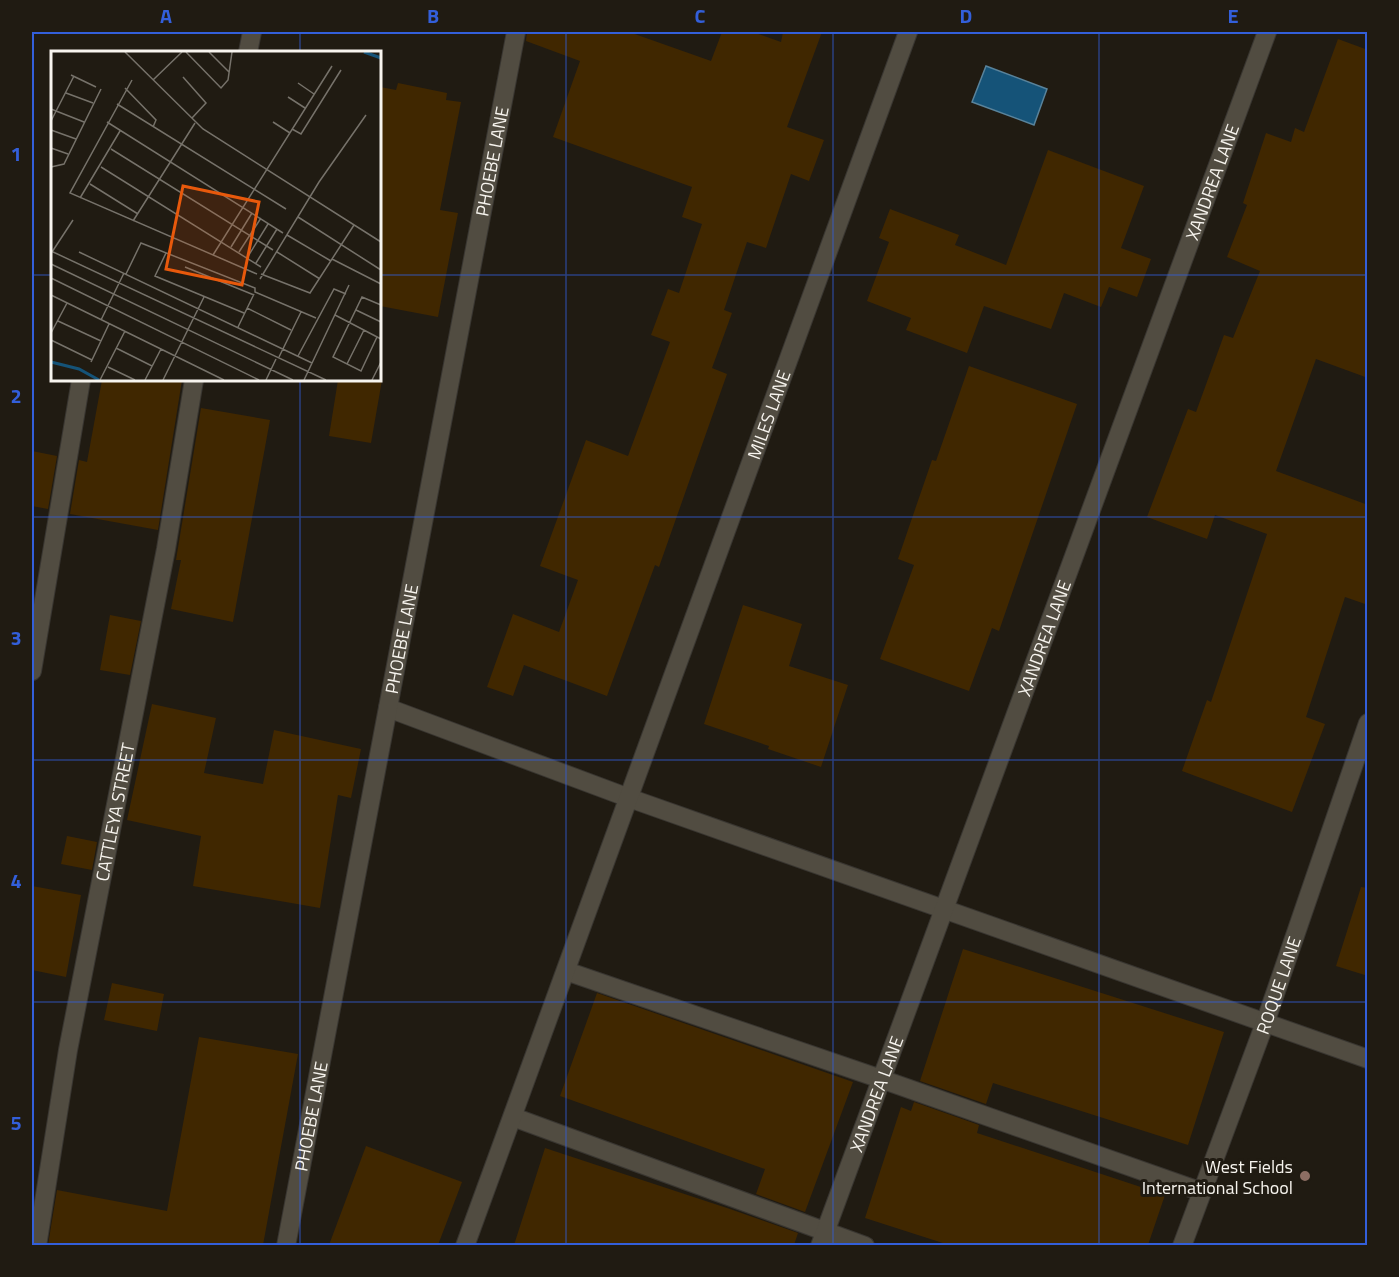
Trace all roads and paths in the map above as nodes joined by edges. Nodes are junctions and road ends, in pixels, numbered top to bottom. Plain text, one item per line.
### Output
1 (252, 32) edge
2 (516, 32) edge
3 (908, 32) edge
4 (1267, 32) edge
5 (248, 51) edge
6 (81, 381) edge
7 (194, 381) edge
8 (32, 671) edge
9 (388, 708) junction
10 (1368, 723) edge
11 (629, 798) junction
12 (943, 909) junction
13 (566, 971) junction
14 (1265, 1023) junction
15 (1368, 1059) edge
16 (881, 1079) junction
17 (513, 1116) junction
18 (1202, 1192) junction
19 (823, 1238) edge
20 (37, 1245) edge
21 (286, 1245) edge
22 (465, 1245) edge
23 (865, 1245) edge
24 (1182, 1245) edge

1 - 5 street
2 - 9 street, PHOEBE LANE
3 - 11 street, MILES LANE
4 - 12 street, XANDREA LANE
6 - 8 street
7 - 20 street, CATTLEYA STREET
9 - 11 street
9 - 21 street, PHOEBE LANE
10 - 14 street, ROQUE LANE
11 - 12 street
11 - 13 street, MILES LANE
12 - 14 street
12 - 16 street, XANDREA LANE
13 - 16 street
13 - 17 street, MILES LANE
14 - 15 street
14 - 18 street, ROQUE LANE
16 - 18 street
16 - 19 street, XANDREA LANE
17 - 19 street
17 - 22 street, MILES LANE
18 - 24 street, ROQUE LANE
19 - 23 street

